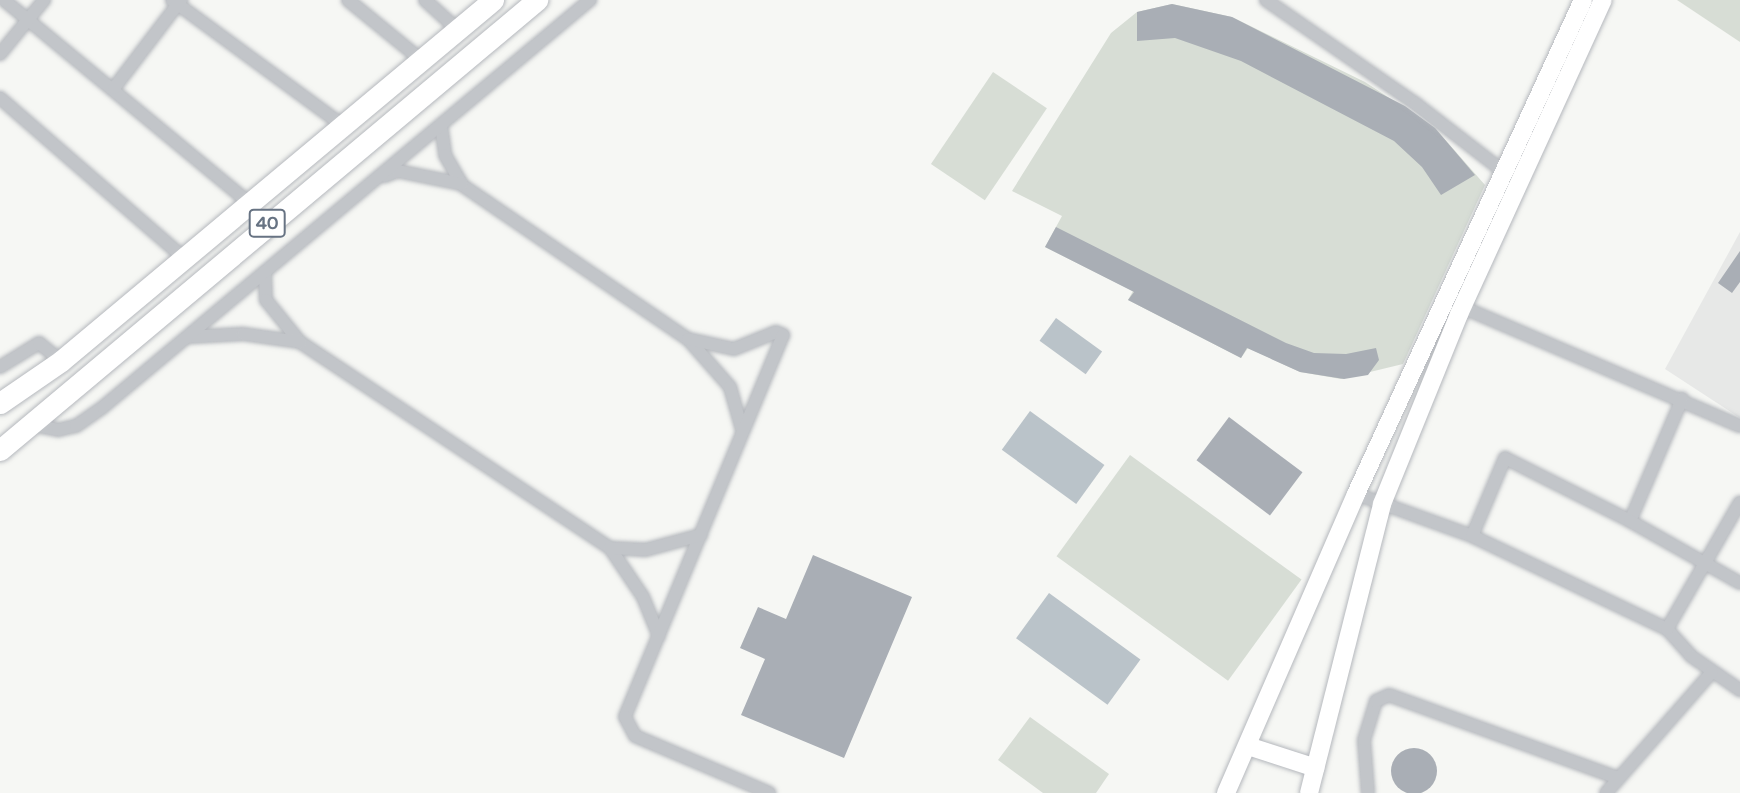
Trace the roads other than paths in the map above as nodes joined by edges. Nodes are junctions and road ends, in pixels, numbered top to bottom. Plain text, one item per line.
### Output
1 (4, 0) edge
2 (44, 0) edge
3 (348, 0) edge
4 (425, 0) edge
5 (493, 0) edge
6 (537, 0) edge
7 (590, 0) edge
8 (1266, 0) edge
9 (1583, 0) edge
10 (1603, 0) edge
11 (177, 2) edge
12 (29, 20) junction
13 (458, 30) junction
14 (0, 54) edge
15 (420, 59) junction
16 (114, 88) junction
17 (0, 98) edge
18 (342, 125) junction
19 (441, 125) junction
20 (1504, 172) junction
21 (373, 180) junction
22 (462, 184) junction
23 (248, 202) junction
24 (212, 232) junction
25 (232, 252) junction
26 (182, 256) junction
27 (265, 275) junction
28 (1462, 307) junction
29 (187, 337) junction
30 (688, 340) junction
31 (300, 342) junction
32 (61, 361) junction
33 (0, 367) edge
34 (1682, 399) junction
35 (0, 403) edge
36 (28, 424) junction
37 (1740, 426) edge
38 (743, 430) junction
39 (0, 450) edge
40 (1356, 494) junction
41 (1740, 502) edge
42 (1382, 504) junction
43 (1630, 521) junction
44 (701, 535) junction
45 (1472, 537) junction
46 (610, 548) junction
47 (1706, 563) junction
48 (1740, 583) edge
49 (1667, 629) junction
50 (659, 636) junction
51 (1712, 672) junction
52 (1740, 690) edge
53 (1248, 746) junction
54 (1316, 768) junction
55 (1618, 778) junction
56 (1314, 792) edge
57 (769, 793) edge
58 (1226, 793) edge
59 (1368, 793) edge
60 (1606, 793) edge

1 - 12 street
2 - 12 street
3 - 15 street
4 - 13 street
5 - 13 highway, 40
6 - 25 highway, 40
7 - 19 street
8 - 20 street
9 - 20 street
10 - 28 street
11 - 16 street
11 - 18 street
12 - 14 street
12 - 16 street
13 - 15 highway, 40
15 - 18 highway, 40
16 - 23 street
17 - 26 street
18 - 23 highway, 40
19 - 21 street
19 - 22 street
20 - 40 street
21 - 22 street
21 - 27 street
22 - 30 street
23 - 24 highway, 40
24 - 25 highway
24 - 26 highway, 40
25 - 36 highway, 40
26 - 32 highway, 40
27 - 29 street
27 - 31 street
28 - 34 street
28 - 42 street
29 - 31 street
29 - 36 street
30 - 38 street
30 - 38 street
31 - 46 street
32 - 33 street
32 - 35 highway, 40
34 - 37 street
34 - 43 street
36 - 39 highway, 40
38 - 44 street
40 - 42 street
40 - 53 street
41 - 47 street
42 - 45 street
42 - 54 street
43 - 45 street
43 - 47 street
44 - 46 street
44 - 50 street
45 - 49 street
46 - 50 street
47 - 48 street
47 - 49 street
49 - 51 street
50 - 57 street
51 - 52 street
51 - 55 street
53 - 54 street
53 - 58 street
54 - 56 street
55 - 59 street
55 - 60 street

